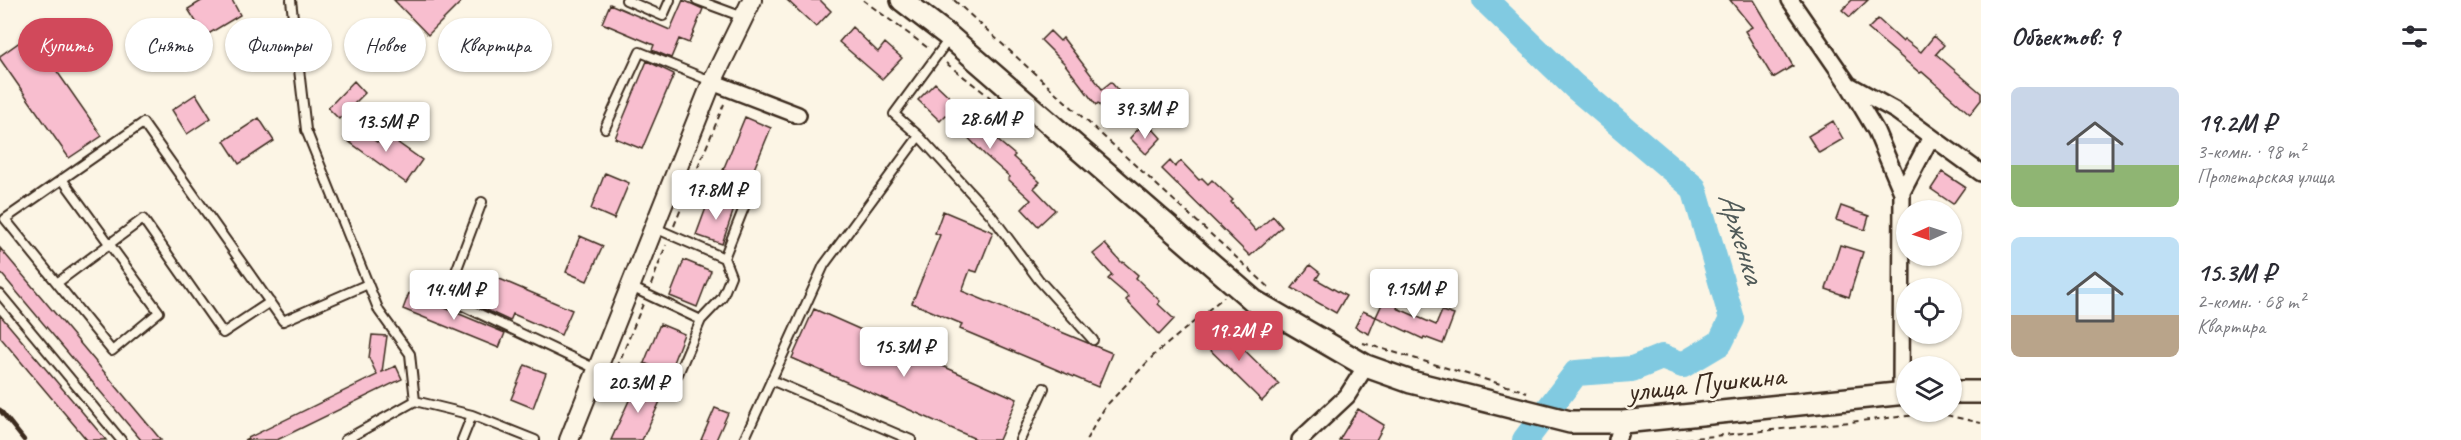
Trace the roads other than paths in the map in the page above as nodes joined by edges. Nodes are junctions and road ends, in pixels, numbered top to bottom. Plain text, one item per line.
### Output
1 (291, 0) edge
2 (626, 0) edge
3 (670, 0) edge
4 (697, 0) edge
5 (752, 0) edge
6 (902, 0) edge
7 (1790, 0) edge
8 (743, 17) junction
9 (950, 38) junction
10 (712, 82) junction
11 (1848, 84) junction
12 (798, 115) dead end
13 (605, 128) dead end
14 (919, 136) junction
15 (1932, 136) junction
16 (1981, 173) edge
17 (62, 179) junction
18 (1902, 192) junction
19 (482, 202) dead end
20 (746, 205) dead end
21 (653, 228) junction
22 (109, 244) junction
23 (724, 258) junction
24 (57, 283) junction
25 (368, 284) junction
26 (630, 286) junction
27 (0, 294) edge
28 (270, 302) junction
29 (700, 320) junction
30 (1093, 340) dead end
31 (1904, 356) edge
32 (1366, 366) junction
33 (597, 369) junction
34 (678, 374) dead end
35 (771, 380) junction
36 (1044, 388) dead end
37 (1962, 392) edge
38 (1981, 392) edge
39 (1896, 394) edge
40 (415, 401) junction
41 (472, 415) junction
42 (1620, 431) edge
43 (121, 440) edge
44 (345, 440) edge
45 (462, 440) edge
46 (535, 440) edge
47 (568, 440) edge
48 (744, 440) edge
49 (911, 440) edge
50 (1020, 440) edge
51 (1300, 440) edge

1 - 25 lane
2 - 3 lane
4 - 8 lane
5 - 8 street
6 - 9 main road, улица Пушкина
7 - 11 street
8 - 10 street
9 - 14 lane
9 - 32 main road, улица Пушкина
10 - 12 street
10 - 13 lane
10 - 21 street
11 - 15 street
11 - 18 street
14 - 30 lane
14 - 35 lane
15 - 16 street
15 - 18 street
17 - 22 lane
17 - 24 lane
17 - 28 lane
18 - 31 street
19 - 33 lane
20 - 23 lane
21 - 23 lane
21 - 26 street
22 - 24 lane
22 - 24 lane
22 - 28 lane
23 - 29 lane
25 - 28 lane
25 - 40 lane
26 - 29 lane
26 - 33 street
27 - 43 lane
29 - 34 lane
32 - 42 main road, улица Пушкина
32 - 51 street
33 - 47 street
35 - 48 lane
35 - 49 lane
36 - 50 lane
37 - 38 main road
39 - 42 main road, улица Пушкина
40 - 41 lane
40 - 44 lane
41 - 45 lane
41 - 46 lane

